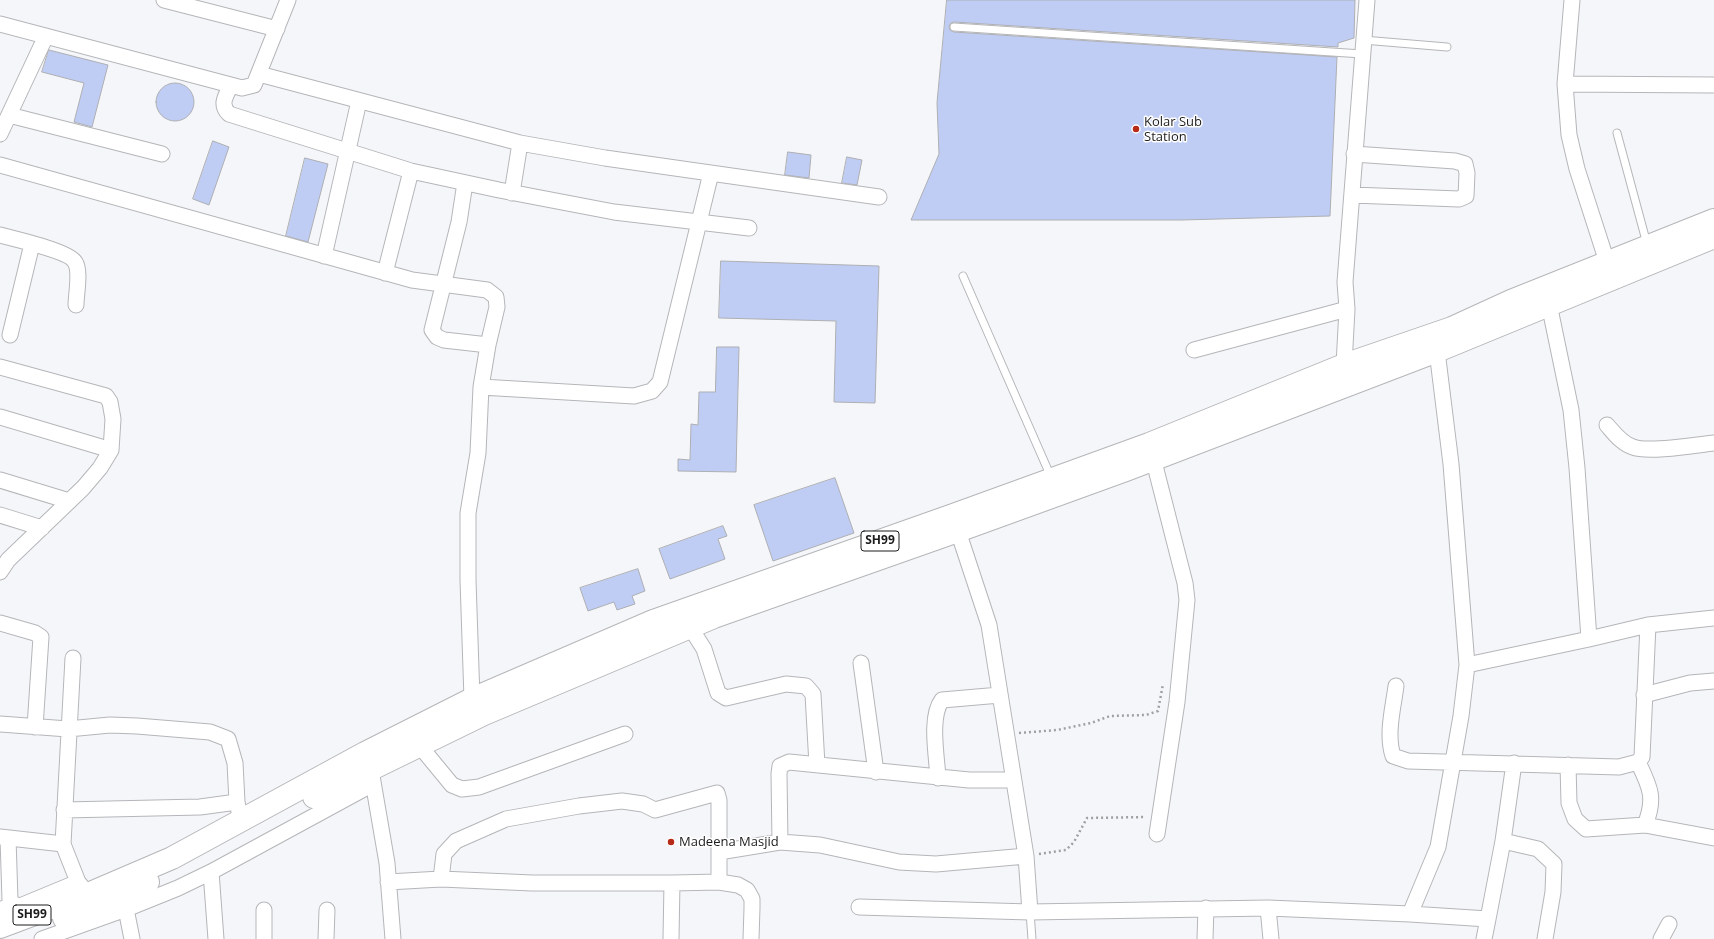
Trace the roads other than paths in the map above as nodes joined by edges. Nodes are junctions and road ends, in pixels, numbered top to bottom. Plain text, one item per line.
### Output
1 (164, 0) edge
2 (288, 0) edge
3 (1367, 0) edge
4 (1572, 0) edge
5 (0, 24) edge
6 (954, 27) dead end
7 (277, 29) junction
8 (46, 36) junction
9 (1363, 47) junction
10 (1447, 47) dead end
11 (259, 74) junction
12 (1565, 84) junction
13 (231, 85) junction
14 (1714, 85) edge
15 (359, 101) junction
16 (9, 115) junction
17 (1617, 133) dead end
18 (0, 134) edge
19 (520, 143) junction
20 (347, 150) junction
21 (162, 154) dead end
22 (1354, 154) junction
23 (0, 165) edge
24 (411, 171) junction
25 (711, 173) junction
26 (464, 183) junction
27 (512, 193) junction
28 (1352, 195) junction
29 (879, 196) dead end
30 (1714, 220) edge
31 (700, 222) junction
32 (749, 228) dead end
33 (0, 235) edge
34 (1714, 237) edge
35 (32, 244) junction
36 (1647, 246) junction
37 (324, 256) junction
38 (1607, 262) junction
39 (385, 273) junction
40 (963, 276) dead end
41 (444, 284) junction
42 (1549, 304) junction
43 (76, 305) dead end
44 (1347, 309) junction
45 (10, 335) dead end
46 (488, 345) junction
47 (1194, 350) dead end
48 (1437, 351) junction
49 (0, 367) edge
50 (1346, 375) junction
51 (481, 387) junction
52 (0, 417) edge
53 (1607, 425) dead end
54 (1714, 443) edge
55 (111, 450) junction
56 (1151, 451) junction
57 (1052, 479) junction
58 (0, 480) edge
59 (69, 501) junction
60 (0, 515) edge
61 (956, 523) junction
62 (42, 528) junction
63 (0, 572) edge
64 (1714, 618) edge
65 (0, 623) edge
66 (1648, 625) junction
67 (690, 627) junction
68 (1589, 639) junction
69 (73, 658) dead end
70 (861, 663) dead end
71 (1467, 665) junction
72 (1714, 681) edge
73 (1396, 686) dead end
74 (1000, 695) junction
75 (1644, 695) junction
76 (472, 699) junction
77 (0, 724) edge
78 (35, 727) junction
79 (68, 728) junction
80 (625, 734) dead end
81 (419, 745) junction
82 (1453, 761) junction
83 (1638, 762) junction
84 (1514, 763) junction
85 (817, 765) junction
86 (1568, 765) junction
87 (370, 769) junction
88 (876, 772) junction
89 (938, 778) junction
90 (1014, 780) junction
91 (64, 810) junction
92 (239, 811) junction
93 (1645, 825) junction
94 (1157, 834) dead end
95 (4, 838) edge
96 (1714, 838) edge
97 (1503, 841) junction
98 (780, 842) junction
99 (63, 844) junction
100 (719, 852) junction
101 (1026, 856) junction
102 (211, 872) junction
103 (441, 879) junction
104 (388, 882) junction
105 (719, 882) junction
106 (672, 883) junction
107 (83, 888) junction
108 (6, 907) edge
109 (859, 907) dead end
110 (1206, 908) junction
111 (1268, 908) junction
112 (66, 909) junction
113 (126, 909) junction
114 (264, 910) dead end
115 (327, 910) dead end
116 (1030, 912) junction
117 (1410, 914) junction
118 (1488, 919) junction
119 (1669, 924) dead end
120 (0, 927) edge
121 (4, 939) edge
122 (42, 939) edge
123 (132, 939) edge
124 (216, 939) edge
125 (264, 939) edge
126 (326, 939) edge
127 (394, 939) edge
128 (671, 939) edge
129 (751, 939) edge
130 (1032, 939) edge
131 (1205, 939) edge
132 (1271, 939) edge
133 (1484, 939) edge
134 (1545, 939) edge
135 (1661, 939) edge

1 - 7 street
2 - 7 street
3 - 9 street
4 - 12 street
5 - 8 street
6 - 9 lane
7 - 11 street
8 - 13 street
8 - 16 street
9 - 10 lane
9 - 22 street
11 - 13 street
11 - 15 street
12 - 14 street
12 - 38 street
13 - 20 street
15 - 19 street
15 - 20 street
16 - 18 street
16 - 21 street
17 - 36 lane
19 - 25 street
19 - 27 street
20 - 24 street
20 - 37 street
22 - 28 street
22 - 28 street
23 - 37 street
24 - 26 street
24 - 39 street
25 - 29 street
25 - 31 street
26 - 27 street
26 - 41 street
27 - 31 street
28 - 44 street
30 - 36 main road, SH99
31 - 32 street
31 - 51 street
33 - 35 street
34 - 42 main road, SH99
35 - 43 street
35 - 45 street
36 - 38 main road, SH99
37 - 39 street
38 - 50 main road, SH99
39 - 41 street
40 - 57 lane
41 - 46 street
41 - 46 street
42 - 48 main road, SH99
42 - 68 street
44 - 47 street
44 - 50 street
46 - 51 street
48 - 50 main road, SH99
48 - 71 street
49 - 55 street
50 - 56 main road, SH99
51 - 76 street
52 - 55 street
53 - 54 street
55 - 59 street
56 - 57 main road, SH99
56 - 61 main road, SH99
56 - 94 street
57 - 61 main road, SH99
58 - 59 street
59 - 62 street
60 - 62 street
61 - 67 main road, SH99
61 - 74 street
61 - 76 main road, SH99
62 - 63 street
64 - 66 street
65 - 78 street
66 - 68 street
66 - 75 street
67 - 81 main road, SH99
67 - 85 street
68 - 71 street
69 - 79 street
70 - 88 street
71 - 82 street
72 - 75 street
73 - 82 street
74 - 89 street
74 - 90 street
75 - 83 street
76 - 87 main road, SH99
77 - 78 street
78 - 79 street
79 - 91 street
79 - 92 street
80 - 81 street
81 - 87 main road, SH99
82 - 84 street
82 - 117 street
83 - 86 street
83 - 93 street
84 - 86 street
84 - 97 street
85 - 88 street
85 - 98 street
86 - 93 street
87 - 92 main road, SH99
87 - 102 street
87 - 104 street
87 - 112 main road, SH99
88 - 89 street
89 - 90 street
90 - 101 street
91 - 92 street
91 - 99 street
92 - 107 main road, SH99
93 - 96 street
95 - 99 street
95 - 108 street
97 - 118 street
97 - 134 street
98 - 100 street
98 - 101 street
99 - 107 street
100 - 103 street
100 - 105 street
101 - 116 street
102 - 113 street
102 - 124 street
103 - 104 street
103 - 106 street
104 - 127 street
105 - 106 street
105 - 129 street
106 - 128 street
107 - 108 street
107 - 112 main road, SH99
109 - 116 street
110 - 111 street
110 - 116 street
110 - 131 street
111 - 117 street
111 - 132 street
112 - 120 main road, SH99
112 - 121 main road, SH99
113 - 122 street
113 - 123 street
114 - 125 street
115 - 126 street
116 - 130 lane
117 - 118 street
118 - 133 street
119 - 135 street

